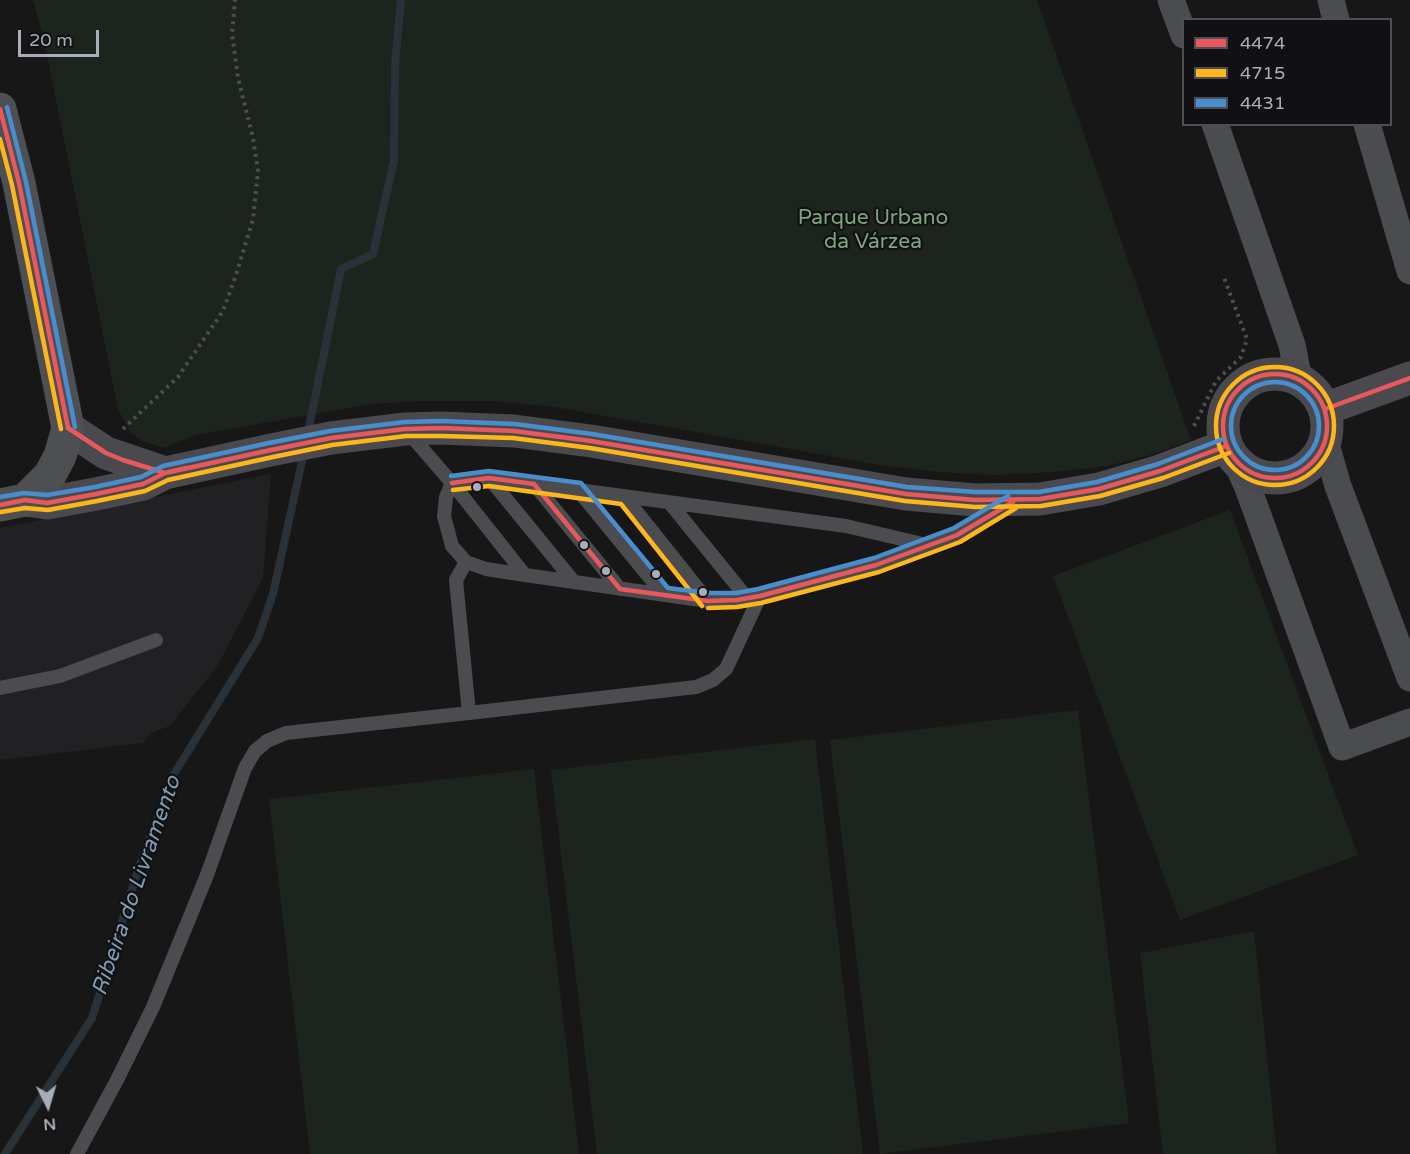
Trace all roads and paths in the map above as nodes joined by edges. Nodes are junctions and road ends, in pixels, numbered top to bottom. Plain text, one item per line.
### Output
1 (235, 0) edge
2 (1171, 0) edge
3 (1331, 0) edge
4 (1336, 18) edge
5 (1182, 30) edge
6 (0, 109) edge
7 (1216, 126) edge
8 (1368, 126) edge
9 (9, 172) edge
10 (1410, 271) edge
11 (1410, 378) edge
12 (1299, 380) junction
13 (1325, 425) junction
14 (68, 428) junction
15 (405, 429) junction
16 (121, 432) dead end
17 (1231, 453) junction
18 (165, 473) junction
19 (489, 478) junction
20 (452, 483) junction
21 (534, 484) junction
22 (578, 490) junction
23 (625, 496) junction
24 (1015, 500) junction
25 (669, 502) junction
26 (13, 503) edge
27 (928, 546) junction
28 (466, 562) junction
29 (525, 576) junction
30 (573, 582) junction
31 (620, 589) junction
32 (664, 595) junction
33 (754, 597) junction
34 (708, 601) junction
35 (156, 640) dead end
36 (1410, 678) edge
37 (0, 688) edge
38 (469, 713) junction
39 (1410, 722) edge
40 (77, 1154) edge

1 - 16 path
2 - 5 street
3 - 4 street
6 - 9 main road
7 - 12 street
8 - 10 street
9 - 14 main road
11 - 13 street
12 - 13 street
12 - 17 street
13 - 17 street
13 - 36 street
14 - 18 street
14 - 26 main road
15 - 18 street
15 - 20 lane
15 - 24 street
17 - 24 street
17 - 39 street
18 - 26 street
19 - 20 lane
19 - 21 lane
19 - 30 lane
20 - 28 lane
20 - 29 lane
21 - 22 lane
21 - 31 lane
22 - 23 lane
22 - 32 lane
23 - 25 lane
23 - 34 lane
24 - 27 lane
25 - 27 lane
25 - 33 lane
27 - 33 lane
28 - 29 lane
28 - 38 lane
29 - 30 lane
30 - 31 lane
31 - 32 lane
32 - 34 lane
33 - 34 lane
33 - 38 lane
35 - 37 lane
38 - 40 lane

